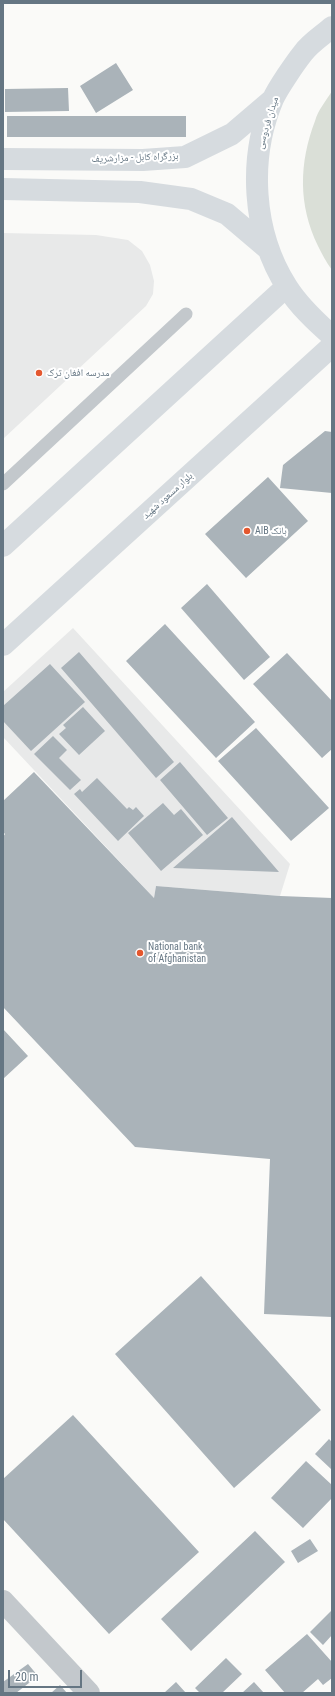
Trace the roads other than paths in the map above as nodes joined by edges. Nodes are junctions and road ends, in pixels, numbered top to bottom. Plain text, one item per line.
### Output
1 (332, 27) edge
2 (273, 99) junction
3 (3, 159) edge
4 (3, 189) edge
5 (267, 248) junction
6 (286, 287) junction
7 (186, 314) dead end
8 (332, 336) edge
9 (332, 346) edge
10 (3, 484) edge
11 (3, 546) edge
12 (3, 645) edge
13 (3, 1601) edge
14 (90, 1693) edge

1 - 2 main road, میدان فردوسی
2 - 3 main road, بزرگراه کابل - مزارشریف
2 - 5 main road, میدان فردوسی
4 - 5 main road
5 - 6 main road, میدان فردوسی
6 - 8 main road, میدان فردوسی
6 - 11 main road
7 - 10 lane
9 - 12 main road, بلوار مسعود شهید
13 - 14 street

